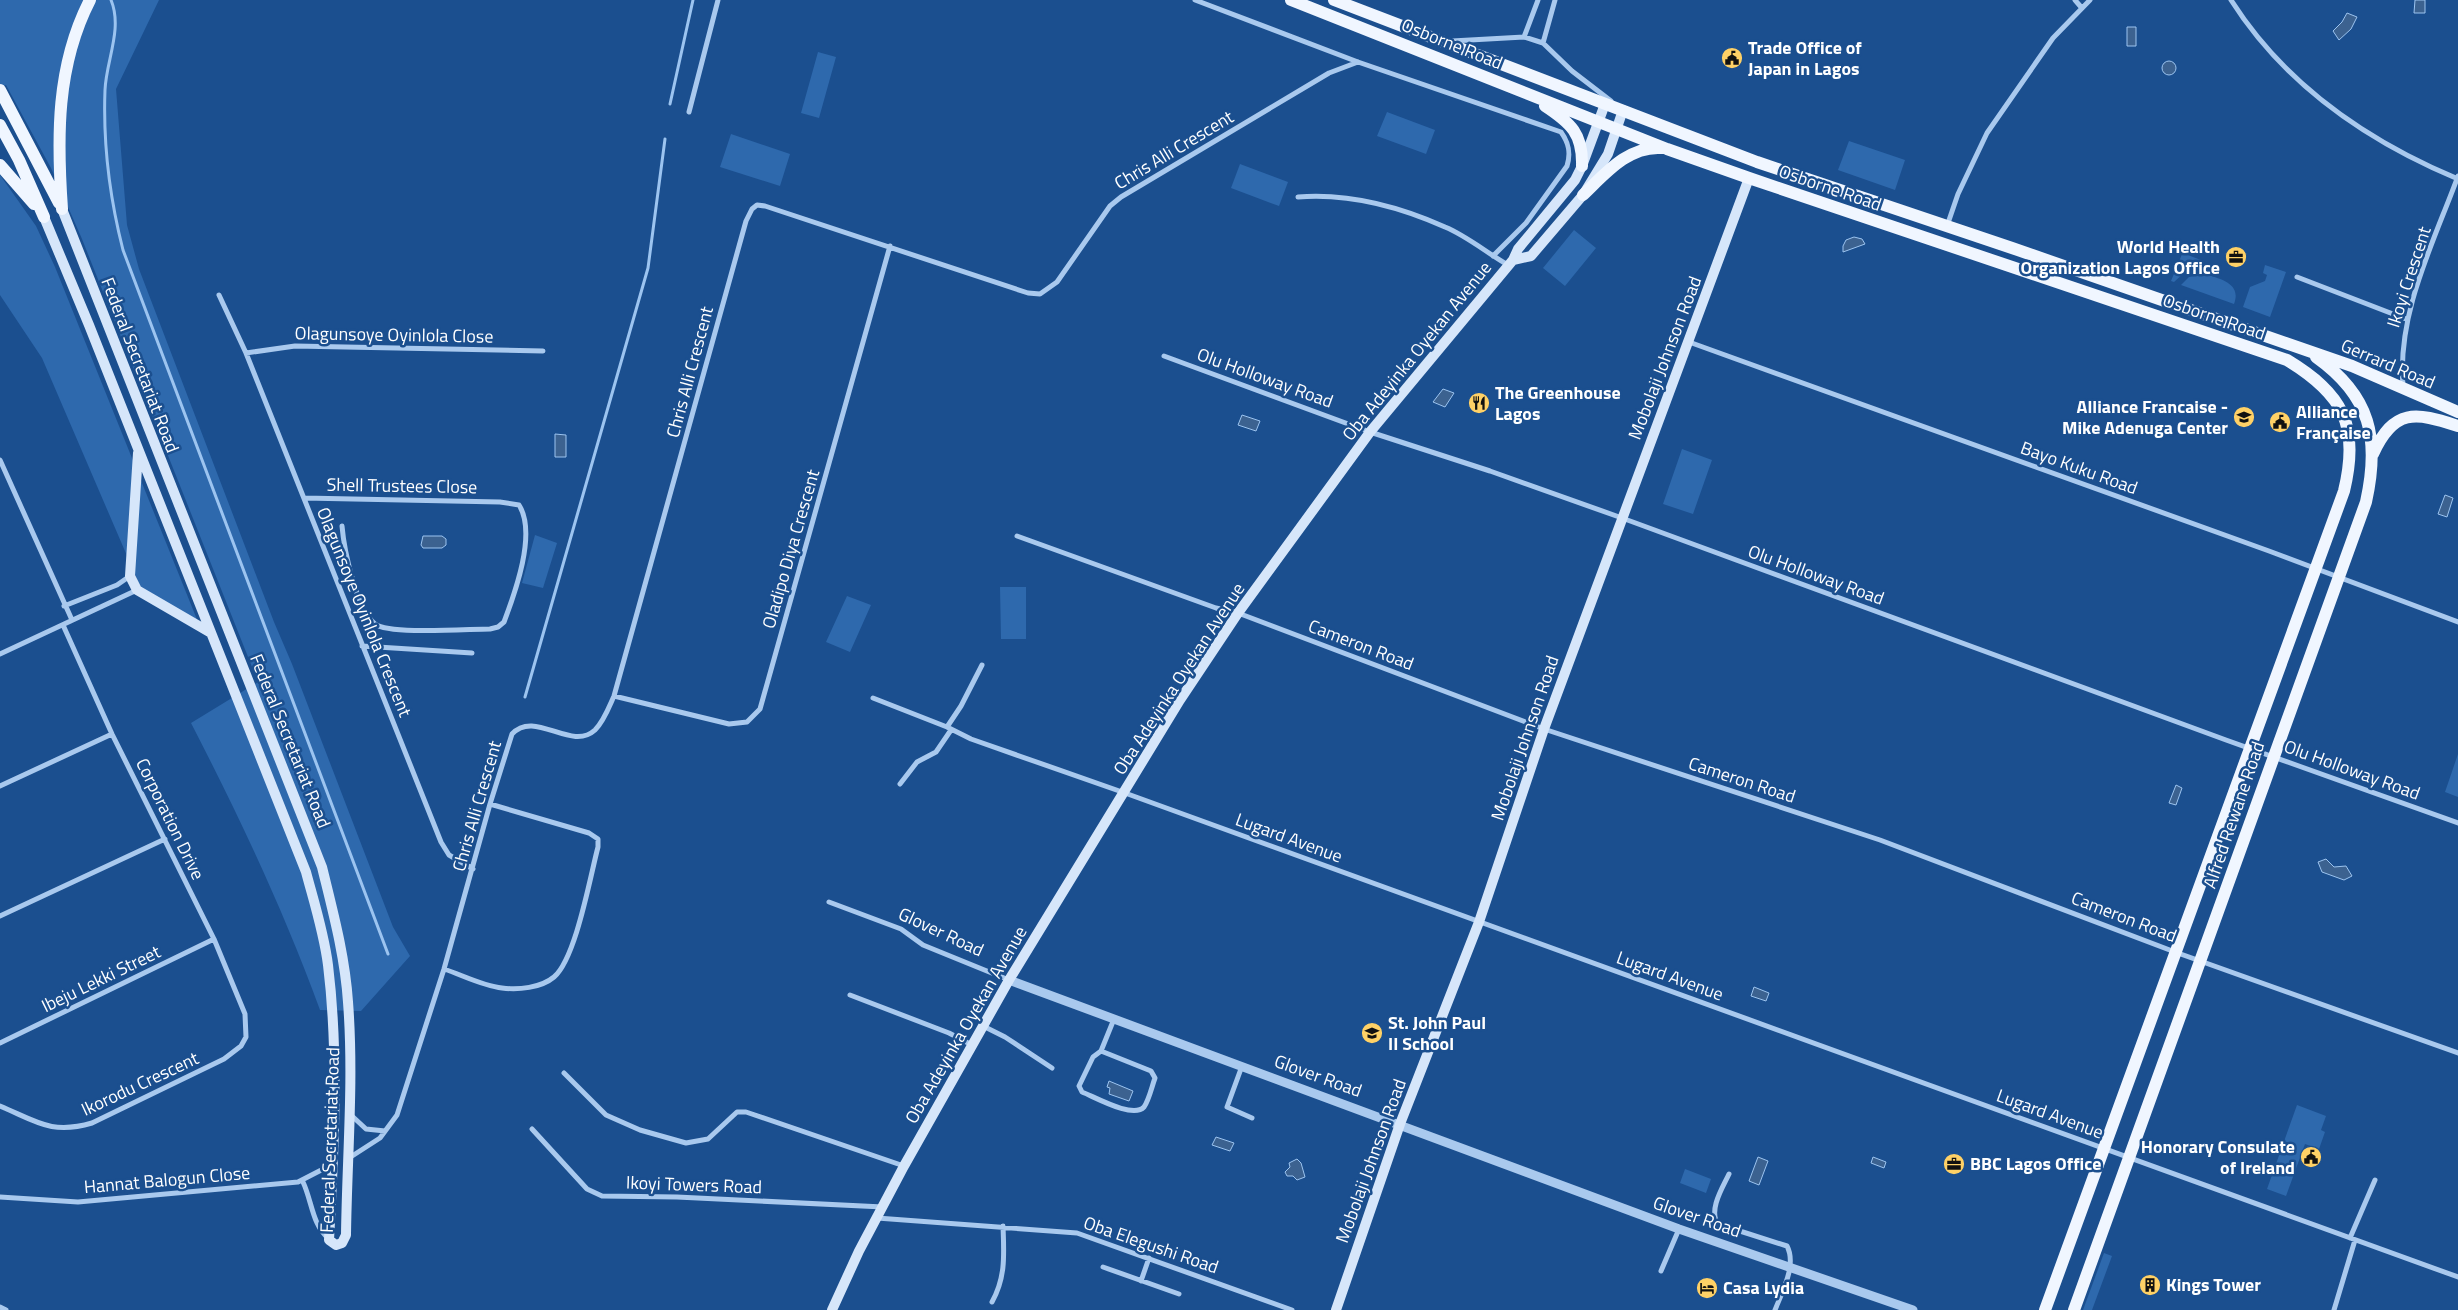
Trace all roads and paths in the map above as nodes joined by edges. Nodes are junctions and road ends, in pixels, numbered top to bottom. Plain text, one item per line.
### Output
1 (90, 0) edge
2 (718, 0) edge
3 (1195, 0) edge
4 (1291, 0) edge
5 (1334, 0) edge
6 (1538, 0) edge
7 (1555, 0) edge
8 (2075, 0) edge
9 (2090, 0) edge
10 (2231, 0) edge
11 (2081, 7) junction
12 (1524, 37) junction
13 (1443, 41) junction
14 (1543, 43) junction
15 (1358, 62) junction
16 (0, 90) edge
17 (1526, 93) junction
18 (1605, 104) junction
19 (1623, 110) junction
20 (689, 112) dead end
21 (1600, 121) junction
22 (0, 125) edge
23 (1618, 128) junction
24 (1668, 149) junction
25 (0, 165) edge
26 (1582, 166) junction
27 (1749, 178) junction
28 (2458, 178) edge
29 (27, 188) junction
30 (1583, 195) junction
31 (1298, 197) dead end
32 (62, 209) junction
33 (44, 217) joint
34 (1947, 226) junction
35 (890, 246) junction
36 (1493, 256) junction
37 (1510, 263) junction
38 (2297, 277) dead end
39 (218, 295) dead end
40 (2406, 319) junction
41 (1688, 342) junction
42 (2303, 348) junction
43 (543, 350) dead end
44 (246, 353) junction
45 (1164, 356) dead end
46 (2403, 389) junction
47 (2458, 412) edge
48 (2345, 417) joint
49 (2458, 426) edge
50 (1370, 432) junction
51 (138, 449) junction
52 (2373, 454) junction
53 (0, 460) edge
54 (304, 498) junction
55 (1622, 518) junction
56 (342, 526) dead end
57 (1017, 536) dead end
58 (2316, 569) junction
59 (130, 576) junction
60 (2339, 578) junction
61 (137, 590) junction
62 (64, 606) junction
63 (1238, 613) junction
64 (72, 620) junction
65 (2458, 622) edge
66 (63, 625) junction
67 (211, 633) junction
68 (362, 646) junction
69 (472, 652) dead end
70 (0, 654) edge
71 (982, 666) dead end
72 (614, 696) junction
73 (873, 698) dead end
74 (949, 728) junction
75 (1544, 729) junction
76 (112, 734) junction
77 (2250, 749) junction
78 (2274, 756) junction
79 (900, 784) dead end
80 (0, 786) edge
81 (1125, 793) junction
82 (490, 804) junction
83 (2458, 823) edge
84 (165, 840) junction
85 (473, 868) junction
86 (829, 902) dead end
87 (0, 916) edge
88 (1479, 922) junction
89 (214, 939) junction
90 (2175, 952) junction
91 (2202, 960) junction
92 (444, 969) junction
93 (1009, 980) junction
94 (850, 995) dead end
95 (1114, 1020) junction
96 (983, 1026) junction
97 (246, 1027) joint
98 (0, 1043) edge
99 (972, 1045) junction
100 (1101, 1051) junction
101 (2458, 1053) edge
102 (1242, 1065) junction
103 (1052, 1068) dead end
104 (564, 1073) dead end
105 (0, 1106) edge
106 (350, 1114) junction
107 (1252, 1118) dead end
108 (1400, 1124) junction
109 (532, 1129) dead end
110 (385, 1130) junction
111 (2102, 1148) junction
112 (2129, 1157) junction
113 (349, 1158) junction
114 (332, 1165) junction
115 (904, 1166) junction
116 (1729, 1174) dead end
117 (2375, 1180) dead end
118 (303, 1182) junction
119 (0, 1197) edge
120 (883, 1207) junction
121 (877, 1218) junction
122 (1003, 1226) junction
123 (1679, 1229) junction
124 (2352, 1239) junction
125 (329, 1240) junction
126 (1149, 1258) junction
127 (1103, 1267) dead end
128 (1790, 1267) junction
129 (1661, 1271) dead end
130 (2458, 1277) edge
131 (1141, 1281) junction
132 (1179, 1294) dead end
133 (992, 1302) dead end
134 (0, 1306) edge
135 (6, 1310) edge
136 (832, 1310) edge
137 (1292, 1310) edge
138 (1336, 1310) edge
139 (1775, 1310) edge
140 (1913, 1310) edge
141 (2044, 1310) edge
142 (2074, 1310) edge
143 (2334, 1310) edge

1 - 32 main road
2 - 20 street
3 - 15 street
4 - 17 main road, Osborne Road
5 - 13 main road, Osborne Road
6 - 12 street
7 - 14 street
8 - 11 street
9 - 11 street
10 - 28 street
11 - 34 street
12 - 13 street
12 - 14 street
13 - 18 main road, Osborne Road
14 - 19 street
15 - 35 street, Chris Alli Crescent
15 - 36 street
16 - 32 main road
17 - 21 main road, Osborne Road
17 - 26 main road
18 - 19 main road, Osborne Road
18 - 21 main road, Oba Adeyinka Oyekan Avenue
19 - 23 main road
19 - 34 main road, Osborne Road
21 - 23 main road, Osborne Road
21 - 26 main road, Oba Adeyinka Oyekan Avenue
22 - 29 main road
23 - 24 main road, Osborne Road
23 - 30 main road
24 - 27 main road, Osborne Road
24 - 30 main road
25 - 29 main road
26 - 37 main road, Oba Adeyinka Oyekan Avenue
27 - 41 main road, Mobolaji Johnson Road
27 - 48 main road, Osborne Road
28 - 40 street, Ikoyi Crescent
29 - 33 main road
30 - 37 main road
31 - 36 street
32 - 106 main road, Federal Secretariat Road
33 - 51 main road, Federal Secretariat Road
34 - 42 main road, Osborne Road
35 - 72 street, Oladipo Diya Crescent
35 - 72 street, Chris Alli Crescent
36 - 37 street
37 - 50 main road, Oba Adeyinka Oyekan Avenue
38 - 40 street
39 - 44 street, Olagunsoye Oyinlola Crescent
40 - 46 street, Ikoyi Crescent
41 - 55 main road, Mobolaji Johnson Road
41 - 58 street, Bayo Kuku Road
42 - 46 main road, Gerrard Road
42 - 52 main road, Alfred Rewane Road
43 - 44 street, Olagunsoye Oyinlola Close
44 - 54 street, Olagunsoye Oyinlola Crescent
45 - 50 street, Olu Holloway Road
46 - 47 main road, Gerrard Road
48 - 58 main road, Alfred Rewane Road
49 - 52 main road, Gerrard Road
50 - 55 street, Olu Holloway Road
50 - 63 main road, Oba Adeyinka Oyekan Avenue
51 - 59 main road
51 - 67 main road, Federal Secretariat Road
52 - 60 main road, Alfred Rewane Road
53 - 62 street
54 - 56 street, Shell Trustees Close
54 - 68 street, Olagunsoye Oyinlola Crescent
55 - 75 main road, Mobolaji Johnson Road
55 - 77 street, Olu Holloway Road
57 - 63 street, Cameron Road
58 - 60 street, Bayo Kuku Road
58 - 77 main road, Alfred Rewane Road
59 - 61 main road
59 - 62 street
60 - 65 street, Bayo Kuku Road
60 - 78 main road, Alfred Rewane Road
61 - 64 street
61 - 67 main road
62 - 64 street
63 - 75 street, Cameron Road
63 - 81 main road, Oba Adeyinka Oyekan Avenue
64 - 66 street
66 - 70 street
66 - 76 street, Corporation Drive
67 - 114 main road, Federal Secretariat Road
68 - 69 street
68 - 85 street, Olagunsoye Oyinlola Crescent
71 - 74 street
72 - 82 street, Chris Alli Crescent
73 - 74 street, Lugard Avenue
74 - 79 street
74 - 81 street, Lugard Avenue
75 - 88 main road, Mobolaji Johnson Road
75 - 90 street, Cameron Road
76 - 80 street
76 - 84 street, Corporation Drive
77 - 78 street, Olu Holloway Road
77 - 90 main road, Alfred Rewane Road
78 - 83 street, Olu Holloway Road
78 - 91 main road, Alfred Rewane Road
81 - 88 street, Lugard Avenue
81 - 93 main road, Oba Adeyinka Oyekan Avenue
82 - 85 street, Chris Alli Crescent
82 - 92 street
84 - 87 street
84 - 89 street, Corporation Drive
85 - 92 street, Chris Alli Crescent
86 - 93 street, Glover Road
88 - 108 main road, Mobolaji Johnson Road
88 - 111 street, Lugard Avenue
89 - 97 street, Corporation Drive
89 - 98 street, Ibeju Lekki Street
90 - 91 street, Cameron Road
90 - 111 main road, Alfred Rewane Road
91 - 101 street, Cameron Road
91 - 112 main road, Alfred Rewane Road
92 - 110 street, Chris Alli Crescent
93 - 95 street, Glover Road
93 - 96 main road, Oba Adeyinka Oyekan Avenue
94 - 99 street
95 - 100 street
95 - 102 street, Glover Road
96 - 99 main road, Oba Adeyinka Oyekan Avenue
96 - 103 street
97 - 105 street, Ikorodu Crescent
99 - 115 main road, Oba Adeyinka Oyekan Avenue
100 - 100 street
102 - 107 street
102 - 108 street, Glover Road
104 - 115 street
106 - 110 street
106 - 113 main road, Federal Secretariat Road
108 - 123 street, Glover Road
108 - 138 main road, Mobolaji Johnson Road
109 - 120 street, Ikoyi Towers Road
110 - 113 street, Chris Alli Crescent
111 - 112 street, Lugard Avenue
111 - 141 main road, Alfred Rewane Road
112 - 124 street, Lugard Avenue
112 - 142 main road, Alfred Rewane Road
113 - 125 main road, Federal Secretariat Road
114 - 118 street, Hannat Balogun Close
114 - 125 main road, Federal Secretariat Road
115 - 120 main road, Oba Adeyinka Oyekan Avenue
116 - 128 street
117 - 124 street
118 - 119 street, Hannat Balogun Close
118 - 125 street
120 - 121 main road, Oba Adeyinka Oyekan Avenue
121 - 122 street, Oba Elegushi Road
121 - 136 main road, Oba Adeyinka Oyekan Avenue
122 - 126 street, Oba Elegushi Road
122 - 133 street
123 - 128 street, Glover Road
123 - 129 street
124 - 130 street, Lugard Avenue
124 - 143 street
126 - 131 street
126 - 137 street, Oba Elegushi Road
127 - 131 street
128 - 139 street
128 - 140 street, Glover Road
131 - 132 street
134 - 135 street

